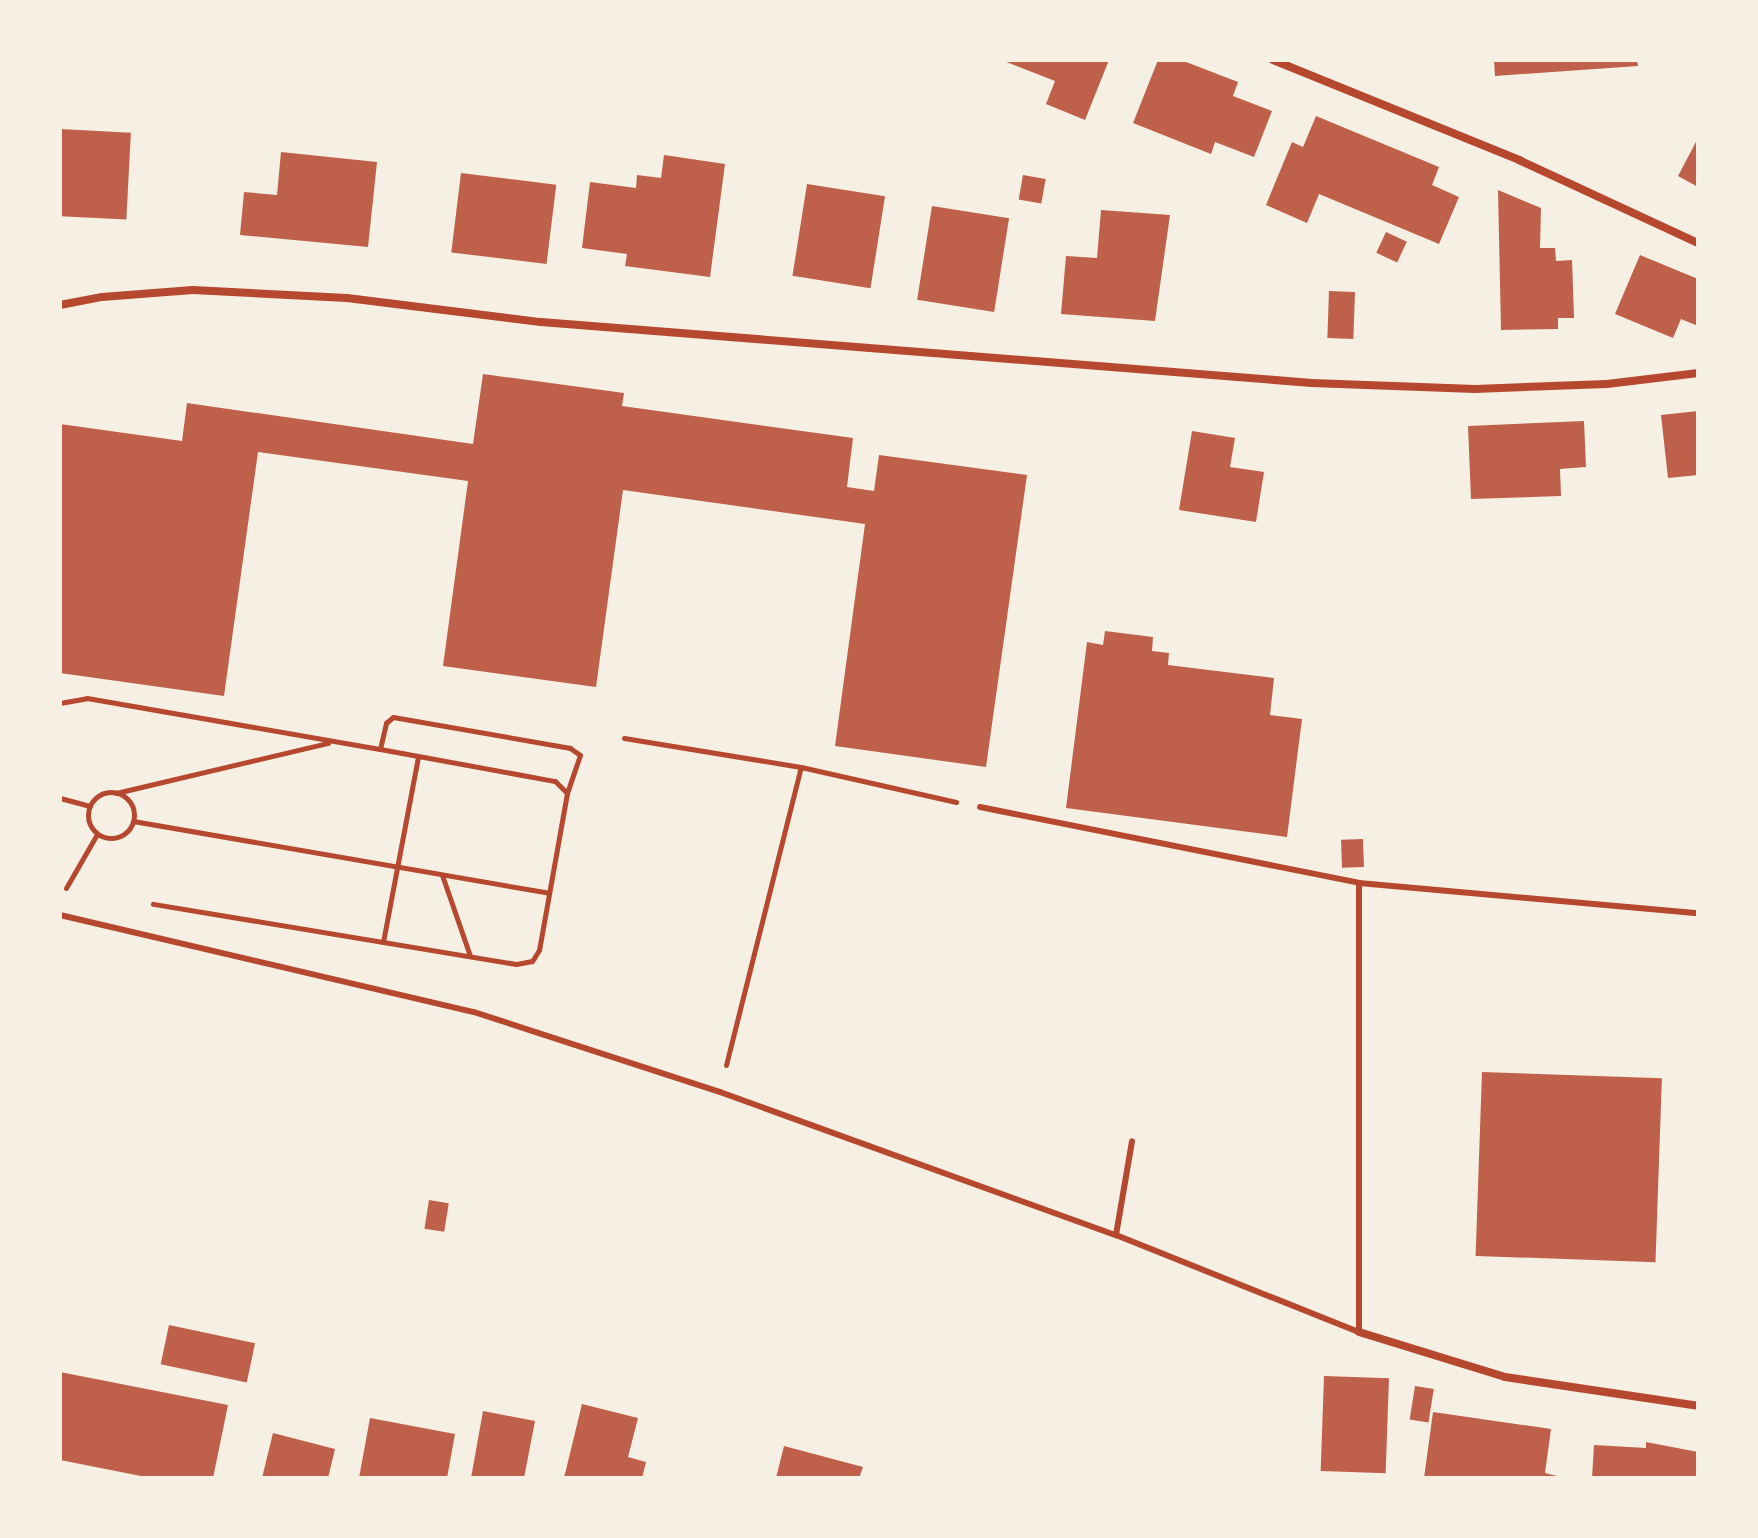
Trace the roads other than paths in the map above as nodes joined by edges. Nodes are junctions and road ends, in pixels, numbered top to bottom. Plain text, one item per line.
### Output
1 (1273, 60) edge
2 (1698, 243) edge
3 (60, 305) edge
4 (1698, 373) edge
5 (980, 807) road end
6 (1359, 883) junction
7 (1698, 913) edge
8 (60, 915) edge
9 (1132, 1141) dead end
10 (1116, 1235) junction
11 (1359, 1332) junction
12 (1698, 1406) edge

1 - 2 street
3 - 4 street
5 - 6 lane
6 - 7 lane
6 - 11 lane
8 - 10 lane
9 - 10 lane
10 - 11 lane
11 - 12 street

